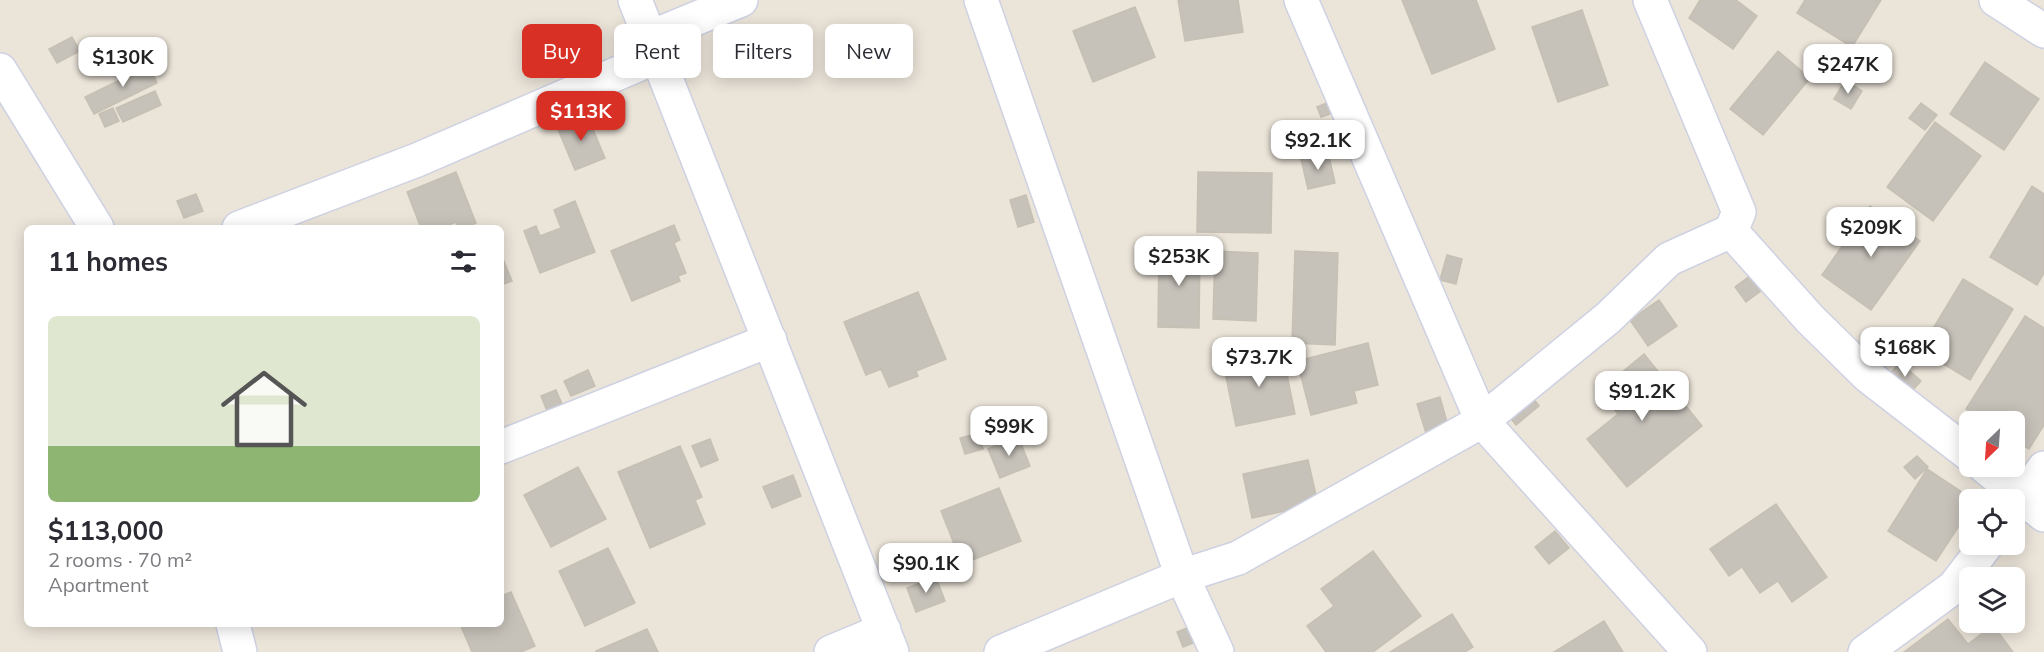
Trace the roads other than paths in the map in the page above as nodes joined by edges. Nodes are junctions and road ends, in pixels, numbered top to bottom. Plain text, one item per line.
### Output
1 (634, 0) edge
2 (741, 0) edge
3 (981, 0) edge
4 (1301, 0) edge
5 (1650, 0) edge
6 (1996, 0) edge
7 (644, 24) edge
8 (696, 24) edge
9 (2044, 31) edge
10 (614, 65) edge
11 (0, 70) edge
12 (667, 78) edge
13 (95, 225) edge
14 (247, 225) edge
15 (1731, 231) junction
16 (770, 340) junction
17 (1482, 421) junction
18 (504, 446) edge
19 (1959, 446) edge
20 (2044, 468) edge
21 (1996, 477) edge
22 (2028, 507) edge
23 (1979, 555) edge
24 (1182, 576) junction
25 (234, 627) edge
26 (888, 641) edge
27 (240, 652) edge
28 (831, 652) edge
29 (1001, 652) edge
30 (1217, 652) edge
31 (1690, 652) edge
32 (1865, 652) edge

1 - 7 street
2 - 8 street
3 - 24 street
4 - 17 street
5 - 15 street
6 - 9 street
10 - 14 street
11 - 13 street
12 - 16 street
15 - 17 street
15 - 19 street
16 - 18 street
16 - 26 street
17 - 24 street
17 - 31 street
20 - 22 street
21 - 22 street
23 - 32 street
24 - 29 street
24 - 30 street
25 - 27 street
26 - 28 street

